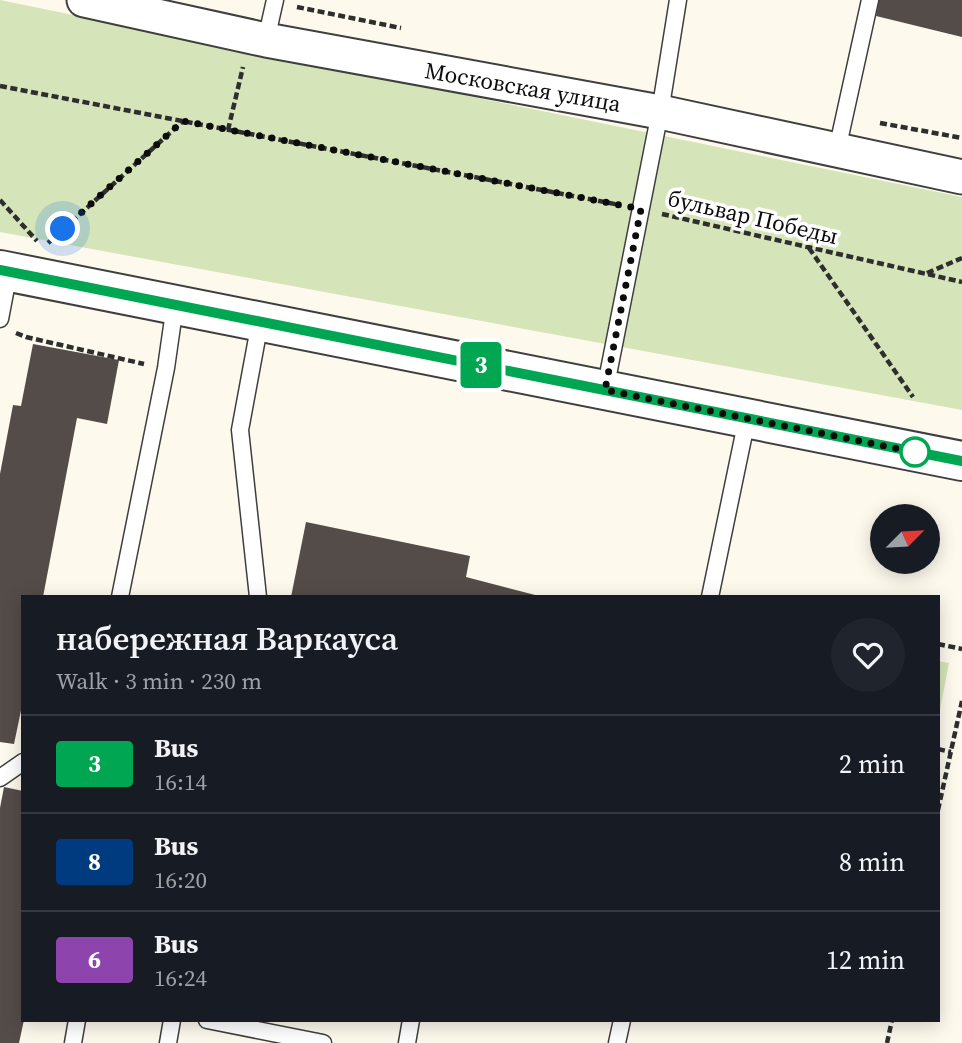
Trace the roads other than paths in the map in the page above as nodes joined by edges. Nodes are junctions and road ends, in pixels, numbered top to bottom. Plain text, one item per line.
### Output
1 (84, 0) edge
2 (275, 0) edge
3 (678, 0) edge
4 (870, 0) edge
5 (256, 48) junction
6 (660, 112) junction
7 (837, 150) junction
8 (962, 177) edge
9 (4, 271) edge
10 (176, 305) junction
11 (260, 322) junction
12 (4, 324) edge
13 (605, 390) junction
14 (747, 418) junction
15 (962, 461) edge
16 (120, 595) edge
17 (258, 595) edge
18 (710, 595) edge
19 (21, 763) edge
20 (0, 778) edge
21 (77, 1022) edge
22 (172, 1022) edge
23 (217, 1022) edge
24 (411, 1022) edge
25 (622, 1022) edge
26 (74, 1043) edge
27 (167, 1043) edge
28 (323, 1043) edge
29 (407, 1043) edge
30 (617, 1043) edge

1 - 5 street, Московская улица
2 - 5 lane
3 - 6 lane
4 - 7 lane
5 - 6 street, Московская улица
6 - 7 street, Московская улица
6 - 13 lane
7 - 8 street, Московская улица
9 - 10 street
9 - 12 lane
10 - 11 street
10 - 16 lane
11 - 13 street
11 - 17 lane
13 - 14 street
14 - 15 street
14 - 18 lane
19 - 20 lane
21 - 26 lane
22 - 27 lane
23 - 28 lane
24 - 29 lane
25 - 30 lane

